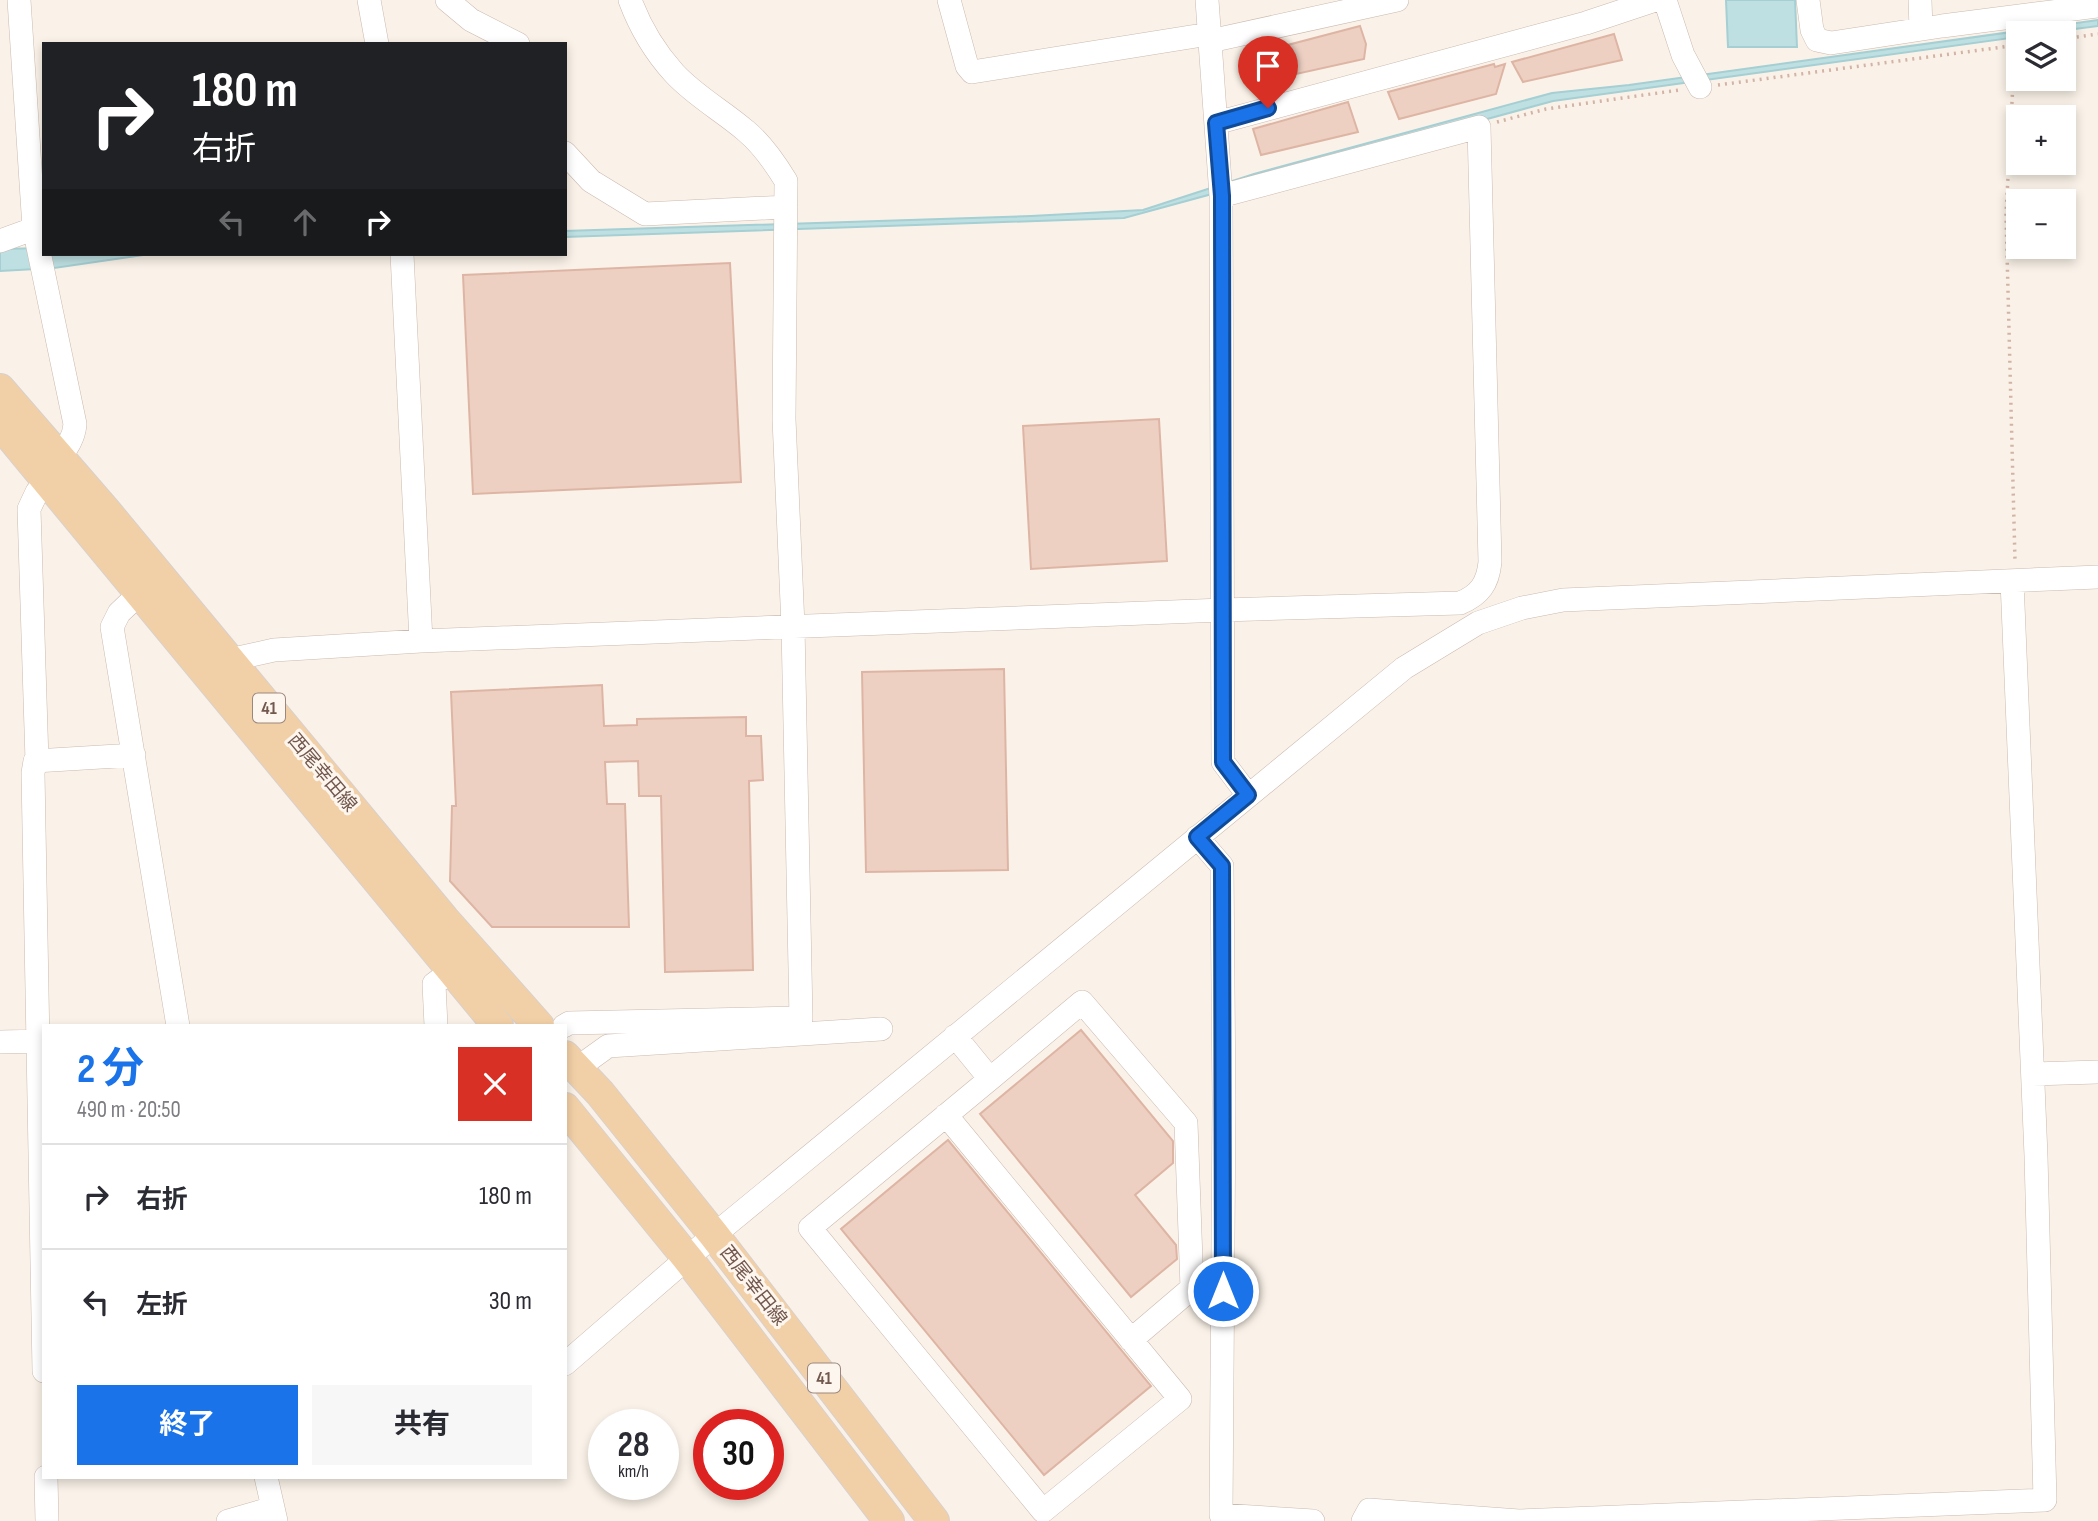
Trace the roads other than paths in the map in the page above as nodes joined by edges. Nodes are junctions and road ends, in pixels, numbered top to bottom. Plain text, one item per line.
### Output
1 (19, 0) edge
2 (369, 0) edge
3 (447, 0) edge
4 (630, 0) edge
5 (949, 0) edge
6 (1207, 0) edge
7 (1397, 0) edge
8 (1655, 0) edge
9 (1665, 0) edge
10 (1808, 0) edge
11 (1920, 0) edge
12 (2098, 6) edge
13 (2024, 8) edge
14 (1922, 29) junction
15 (1210, 37) junction
16 (377, 42) edge
17 (513, 42) edge
18 (1696, 80) road end
19 (1216, 123) junction
20 (567, 155) edge
21 (1222, 196) junction
22 (786, 206) junction
23 (39, 227) edge
24 (0, 242) edge
25 (44, 256) edge
26 (402, 256) edge
27 (0, 389) edge
28 (0, 424) edge
29 (53, 470) junction
30 (2098, 577) edge
31 (2012, 581) junction
32 (140, 593) junction
33 (1223, 610) junction
34 (793, 626) junction
35 (421, 642) junction
36 (229, 660) junction
37 (134, 755) junction
38 (37, 761) junction
39 (1248, 795) junction
40 (1197, 837) junction
41 (453, 970) junction
42 (178, 1024) edge
43 (436, 1024) edge
44 (496, 1024) edge
45 (537, 1024) edge
46 (567, 1024) edge
47 (881, 1030) dead end
48 (955, 1036) junction
49 (40, 1041) edge
50 (0, 1042) edge
51 (571, 1063) edge
52 (2098, 1072) edge
53 (2033, 1074) junction
54 (990, 1079) junction
55 (567, 1110) edge
56 (946, 1115) junction
57 (1186, 1123) junction
58 (1224, 1123) junction
59 (42, 1206) edge
60 (714, 1235) junction
61 (688, 1259) junction
62 (1131, 1340) junction
63 (567, 1362) edge
64 (46, 1479) edge
65 (266, 1479) edge
66 (274, 1514) edge
67 (47, 1521) edge
68 (228, 1521) edge
69 (890, 1521) edge
70 (934, 1521) edge
71 (1313, 1521) edge
72 (1363, 1521) edge

1 - 23 street
2 - 16 street
3 - 17 street
4 - 22 street
5 - 15 street
6 - 15 street
7 - 15 street
8 - 19 street
9 - 18 street
10 - 14 street
11 - 14 street
12 - 13 street
13 - 14 street
15 - 19 street
19 - 21 street
20 - 22 street
21 - 33 street
21 - 33 street
22 - 34 street
23 - 24 street
25 - 29 street
26 - 35 street
27 - 29 main road, 西尾幸田線 / 41
28 - 29 main road, 西尾幸田線 / 41
29 - 32 main road, 西尾幸田線 / 41
29 - 36 main road, 西尾幸田線 / 41
29 - 38 street
30 - 31 street
31 - 39 street
31 - 53 street
32 - 37 street
32 - 41 main road, 西尾幸田線 / 41
33 - 34 street
33 - 39 street
34 - 35 street
34 - 46 street
35 - 36 street
36 - 45 main road, 西尾幸田線 / 41
37 - 38 street
37 - 42 street
38 - 49 street
39 - 40 street
40 - 48 street
40 - 58 street
41 - 43 street
41 - 44 main road, 西尾幸田線 / 41
47 - 51 street
48 - 54 street
48 - 60 street
49 - 50 street
49 - 59 street
51 - 60 main road, 西尾幸田線 / 41
52 - 53 street
53 - 72 street
54 - 56 street
54 - 57 street
55 - 61 main road, 西尾幸田線 / 41
56 - 62 street
56 - 62 street
57 - 58 street
57 - 62 street
58 - 71 street
60 - 61 street
60 - 70 main road, 西尾幸田線 / 41
61 - 63 street
61 - 69 main road, 西尾幸田線 / 41
64 - 67 street
65 - 66 street
66 - 68 street

